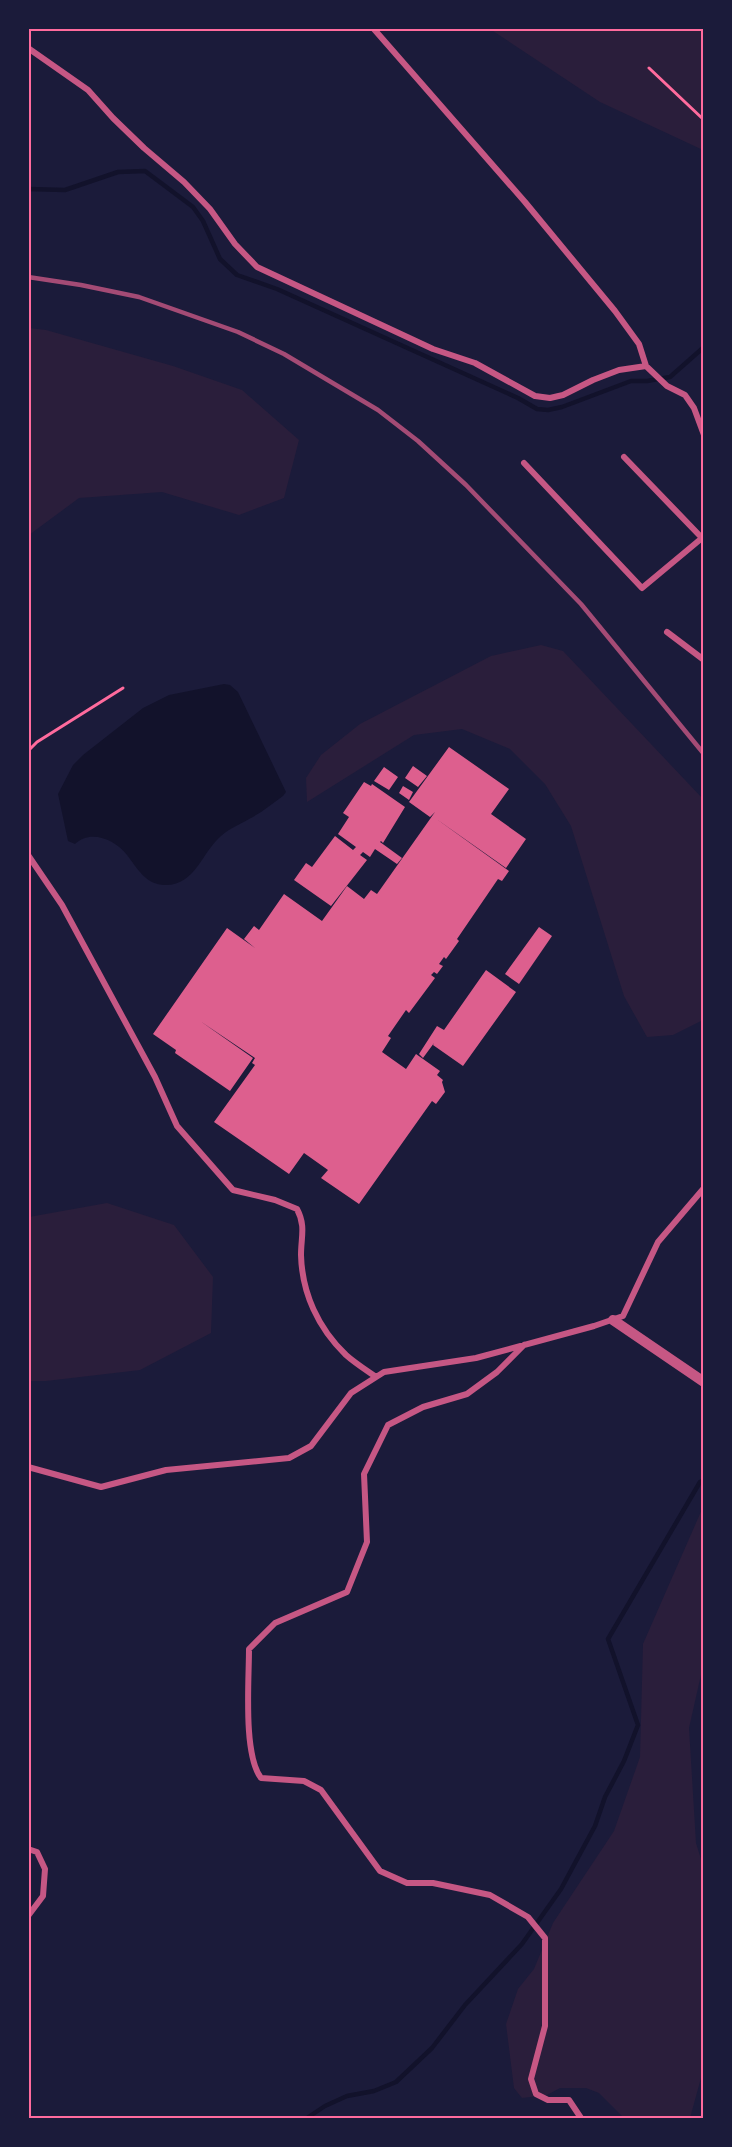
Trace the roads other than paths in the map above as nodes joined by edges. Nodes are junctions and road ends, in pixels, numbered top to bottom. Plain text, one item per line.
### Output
1 (373, 28) edge
2 (28, 48) edge
3 (648, 368) junction
4 (704, 435) edge
5 (624, 458) dead end
6 (524, 463) dead end
7 (703, 539) edge
8 (667, 632) dead end
9 (704, 660) edge
10 (28, 855) edge
11 (704, 1188) edge
12 (613, 1320) junction
13 (524, 1345) junction
14 (376, 1377) junction
15 (704, 1382) edge
16 (28, 1467) edge
17 (28, 1849) edge
18 (28, 1916) edge
19 (581, 2118) edge

1 - 3 street
2 - 3 street
3 - 4 street
5 - 7 street
6 - 7 street
8 - 9 street
10 - 14 street
11 - 12 street
12 - 13 street
12 - 15 street
13 - 14 street
13 - 19 street
14 - 16 street
17 - 18 street

